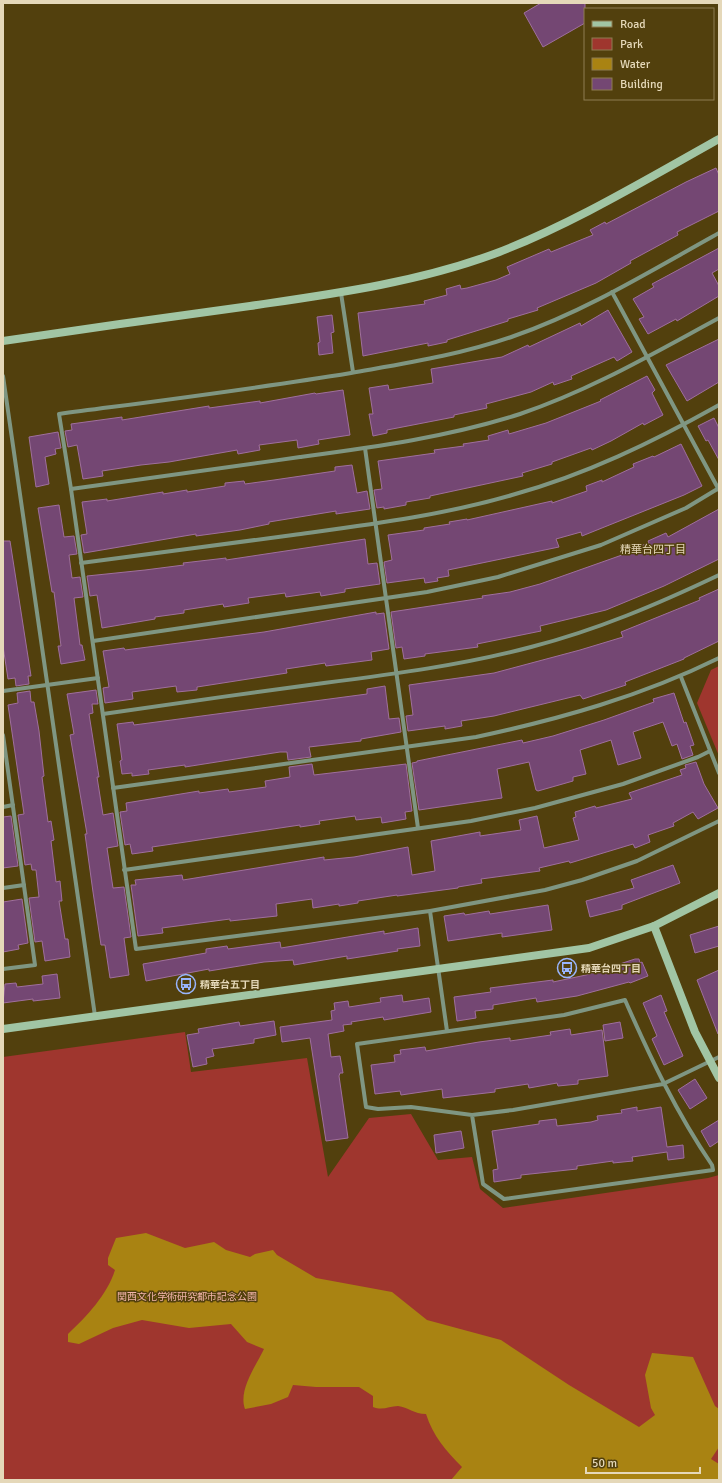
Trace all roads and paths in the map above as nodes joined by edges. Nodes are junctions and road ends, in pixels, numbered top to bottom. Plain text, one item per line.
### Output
1 (719, 139) edge
2 (719, 233) edge
3 (341, 292) junction
4 (612, 292) junction
5 (719, 318) edge
6 (3, 341) edge
7 (647, 356) junction
8 (353, 372) junction
9 (3, 376) edge
10 (719, 405) edge
11 (684, 425) junction
12 (365, 448) junction
13 (71, 489) junction
14 (719, 489) edge
15 (376, 524) junction
16 (81, 563) junction
17 (719, 575) edge
18 (387, 598) junction
19 (93, 641) junction
20 (719, 658) edge
21 (397, 673) junction
22 (681, 677) junction
23 (98, 678) junction
24 (47, 685) junction
25 (3, 691) edge
26 (103, 714) junction
27 (3, 734) edge
28 (407, 747) junction
29 (710, 751) junction
30 (719, 773) edge
31 (113, 788) junction
32 (13, 805) junction
33 (3, 807) edge
34 (719, 821) edge
35 (418, 828) junction
36 (124, 870) junction
37 (24, 885) junction
38 (3, 888) edge
39 (719, 893) edge
40 (430, 910) junction
41 (654, 926) junction
42 (439, 968) junction
43 (3, 970) edge
44 (95, 1016) junction
45 (3, 1029) edge
46 (447, 1032) junction
47 (719, 1057) edge
48 (710, 1062) junction
49 (719, 1078) edge
50 (663, 1084) junction
51 (472, 1115) junction

1 - 3 street
2 - 4 street
3 - 6 street
3 - 8 street
4 - 7 street
4 - 8 street
5 - 7 street
7 - 11 street
7 - 12 street
8 - 13 street
9 - 24 street
10 - 11 street
11 - 14 street
11 - 15 street
12 - 13 street
12 - 15 street
13 - 16 street
14 - 18 street
15 - 16 street
15 - 18 street
16 - 19 street
17 - 21 street
18 - 19 street
18 - 21 street
19 - 23 street
20 - 22 street
21 - 26 street
21 - 28 street
22 - 28 street
22 - 29 street
23 - 24 street
23 - 26 street
24 - 25 street
24 - 44 street
26 - 31 street
27 - 32 street
28 - 31 street
28 - 35 street
29 - 30 street
29 - 35 street
31 - 36 street
32 - 33 street
32 - 37 street
34 - 40 street
35 - 36 street
36 - 40 street
37 - 38 street
37 - 43 street
39 - 41 street
40 - 42 street
41 - 42 street
41 - 48 street
42 - 44 street
42 - 46 street
44 - 45 street
46 - 50 street
46 - 51 street
47 - 48 street
48 - 49 street
48 - 50 street
50 - 51 street
50 - 51 street

